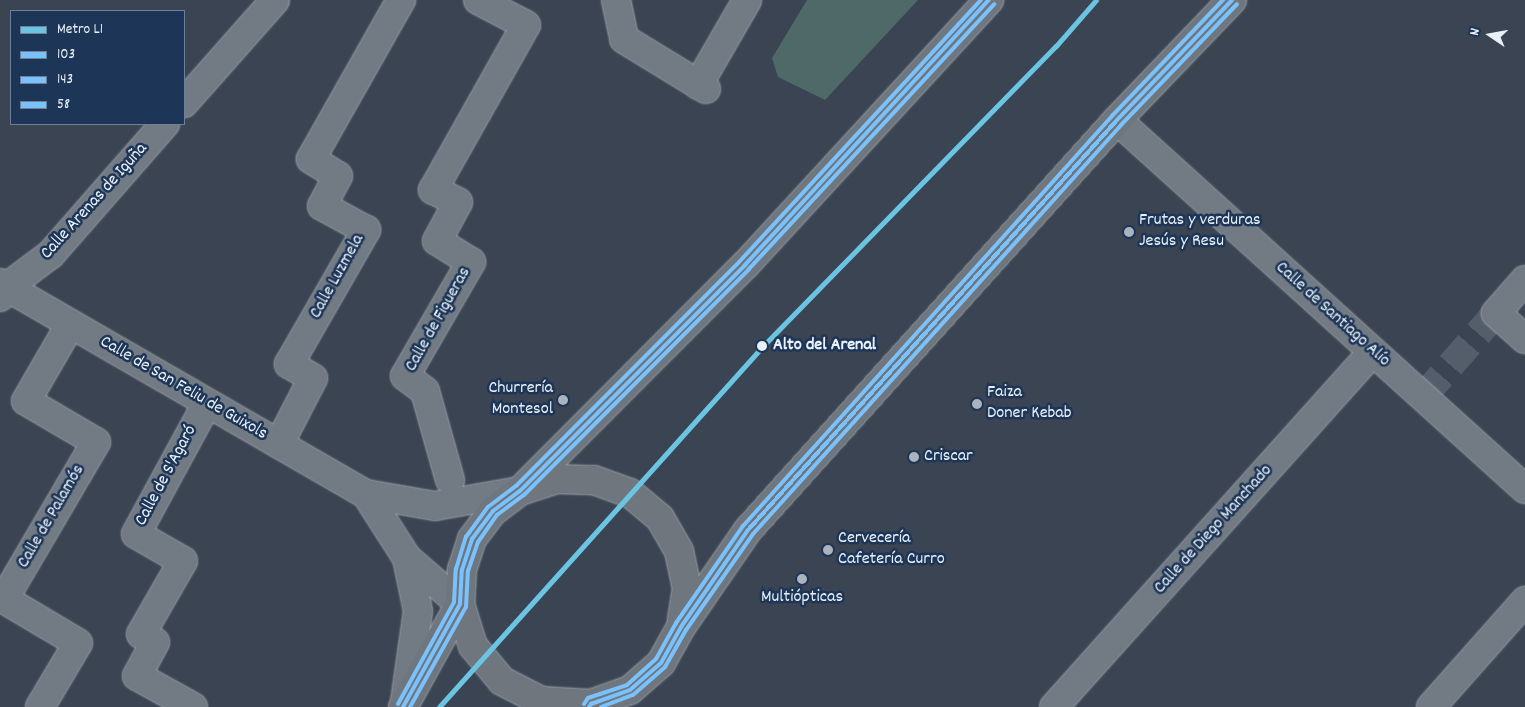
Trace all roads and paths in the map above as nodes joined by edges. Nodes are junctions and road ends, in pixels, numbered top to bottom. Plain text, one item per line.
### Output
1 (274, 0) edge
2 (401, 0) edge
3 (478, 0) edge
4 (616, 0) edge
5 (747, 0) edge
6 (989, 0) edge
7 (1232, 0) edge
8 (185, 102) edge
9 (1117, 120) junction
10 (164, 125) edge
11 (1525, 280) edge
12 (2, 285) edge
13 (70, 325) junction
14 (1525, 339) edge
15 (1373, 352) junction
16 (207, 403) junction
17 (279, 444) junction
18 (450, 480) dead end
19 (1525, 489) edge
20 (520, 491) junction
21 (366, 494) junction
22 (407, 558) junction
23 (1525, 602) edge
24 (460, 604) junction
25 (681, 627) junction
26 (404, 704) edge
27 (591, 706) edge
28 (40, 707) edge
29 (193, 707) edge
30 (1054, 707) edge
31 (1431, 707) edge

1 - 8 street
2 - 17 street, Calle Luzmela
3 - 18 street, Calle de Figueras
4 - 5 street
6 - 20 main road
7 - 9 main road
9 - 15 street, Calle de Santiago Alío
9 - 25 main road
10 - 12 street, Calle Arenas de Iguña
11 - 14 street
12 - 13 street, Calle de San Feliu de Guixols
13 - 16 street, Calle de San Feliu de Guixols
13 - 28 street, Calle de Palamós
15 - 19 street, Calle de Santiago Alío
15 - 30 street, Calle de Diego Manchado
16 - 17 street, Calle de San Feliu de Guixols
16 - 29 street, Calle de S'Agaró
17 - 21 street, Calle de San Feliu de Guixols
20 - 21 street, Calle de San Feliu de Guixols
20 - 24 main road
20 - 25 main road
21 - 22 street, Calle de San Feliu de Guixols
22 - 24 street, Calle de San Feliu de Guixols
22 - 26 street, Calle de San Feliu de Guixols
23 - 31 street
24 - 26 main road
24 - 27 main road
25 - 27 main road

